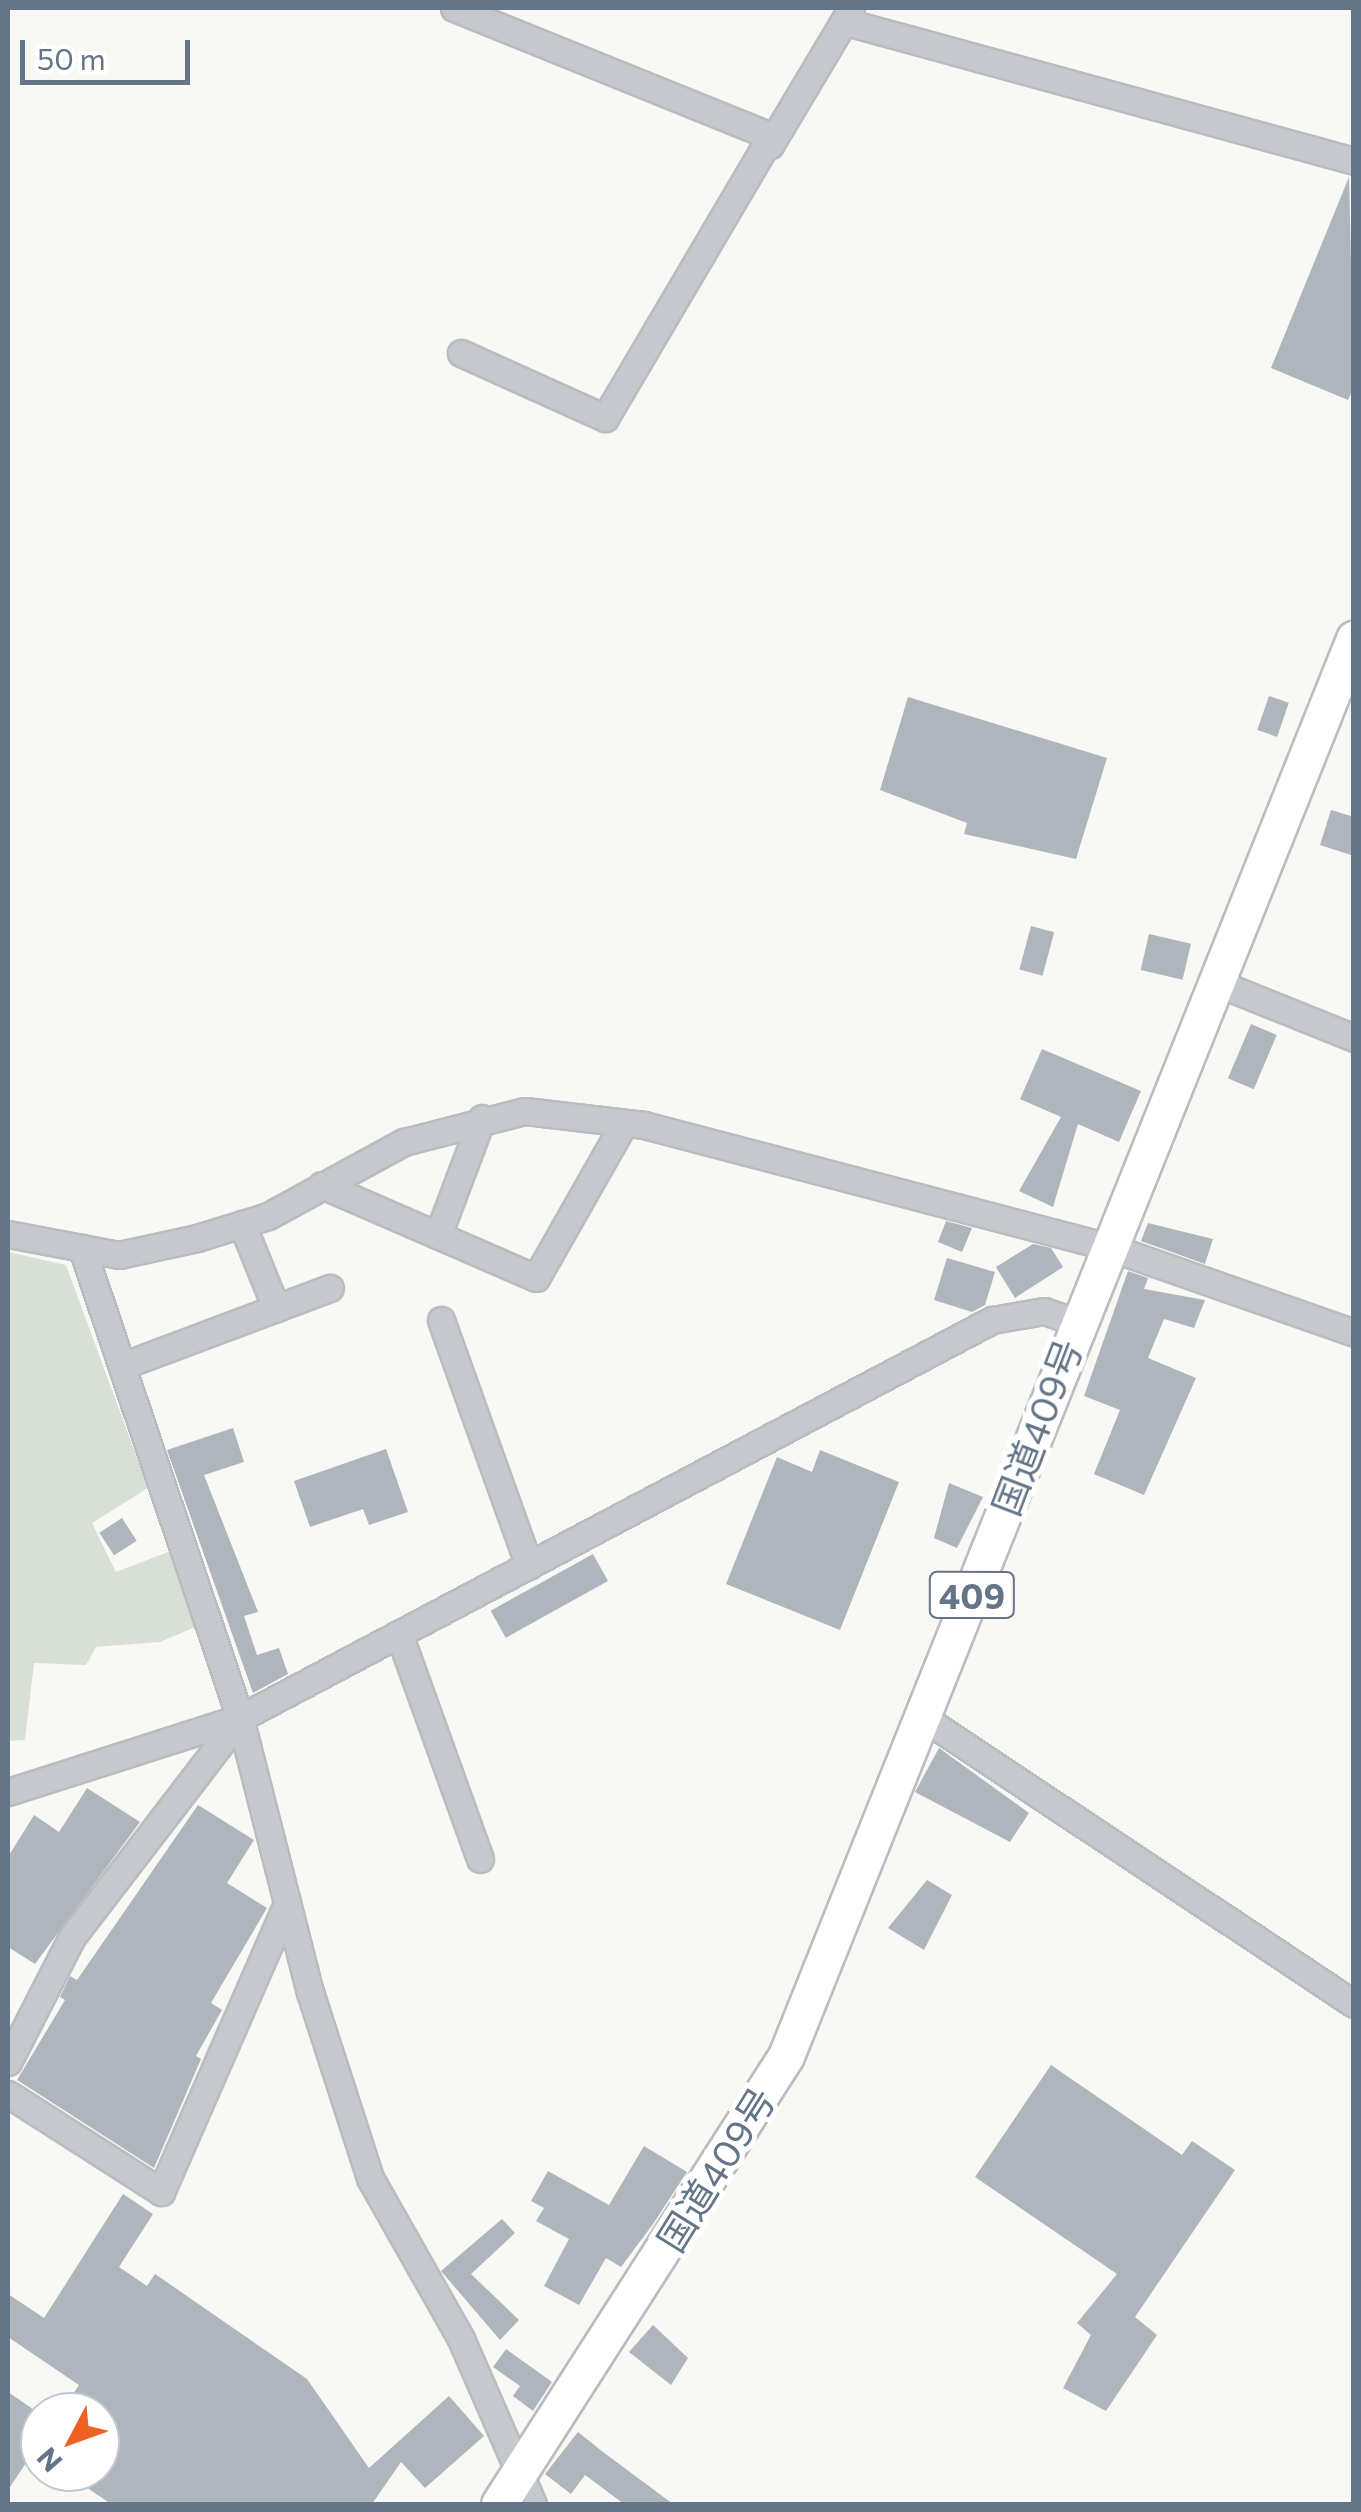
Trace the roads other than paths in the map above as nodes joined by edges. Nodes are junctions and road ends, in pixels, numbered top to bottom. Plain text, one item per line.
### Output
1 (454, 8) edge
2 (849, 15) edge
3 (771, 136) junction
4 (1354, 161) edge
5 (461, 354) dead end
6 (1354, 639) edge
7 (1216, 982) junction
8 (1354, 1038) edge
9 (482, 1118) junction
10 (624, 1123) junction
11 (322, 1184) junction
12 (242, 1224) junction
13 (8, 1234) edge
14 (438, 1235) junction
15 (1106, 1246) junction
16 (82, 1248) junction
17 (330, 1288) dead end
18 (276, 1308) junction
19 (441, 1320) dead end
20 (1076, 1322) junction
21 (1354, 1333) edge
22 (122, 1366) junction
23 (529, 1566) junction
24 (400, 1634) junction
25 (240, 1718) junction
26 (925, 1719) junction
27 (8, 1792) edge
28 (480, 1860) dead end
29 (287, 1903) junction
30 (1354, 2004) edge
31 (8, 2062) edge
32 (8, 2094) edge
33 (527, 2488) edge
34 (499, 2504) edge

1 - 3 street
2 - 3 street
2 - 4 street
3 - 5 street
6 - 7 highway, 国道409号 / 409
7 - 8 street
7 - 15 highway, 国道409号 / 409
9 - 10 street
9 - 11 street
9 - 14 street
10 - 14 street
10 - 15 street
11 - 12 street
11 - 14 street
12 - 16 street
12 - 18 street
13 - 16 street
15 - 20 highway, 国道409号 / 409
15 - 21 street
16 - 22 street
17 - 18 street
18 - 22 street
19 - 23 street
20 - 23 street
20 - 26 highway, 国道409号 / 409
22 - 25 street
23 - 24 street
24 - 25 street
24 - 28 street
25 - 27 street
25 - 29 street
25 - 31 street
26 - 30 street
26 - 33 highway, 国道409号 / 409
29 - 32 street
29 - 33 street
33 - 34 highway, 国道409号 / 409

